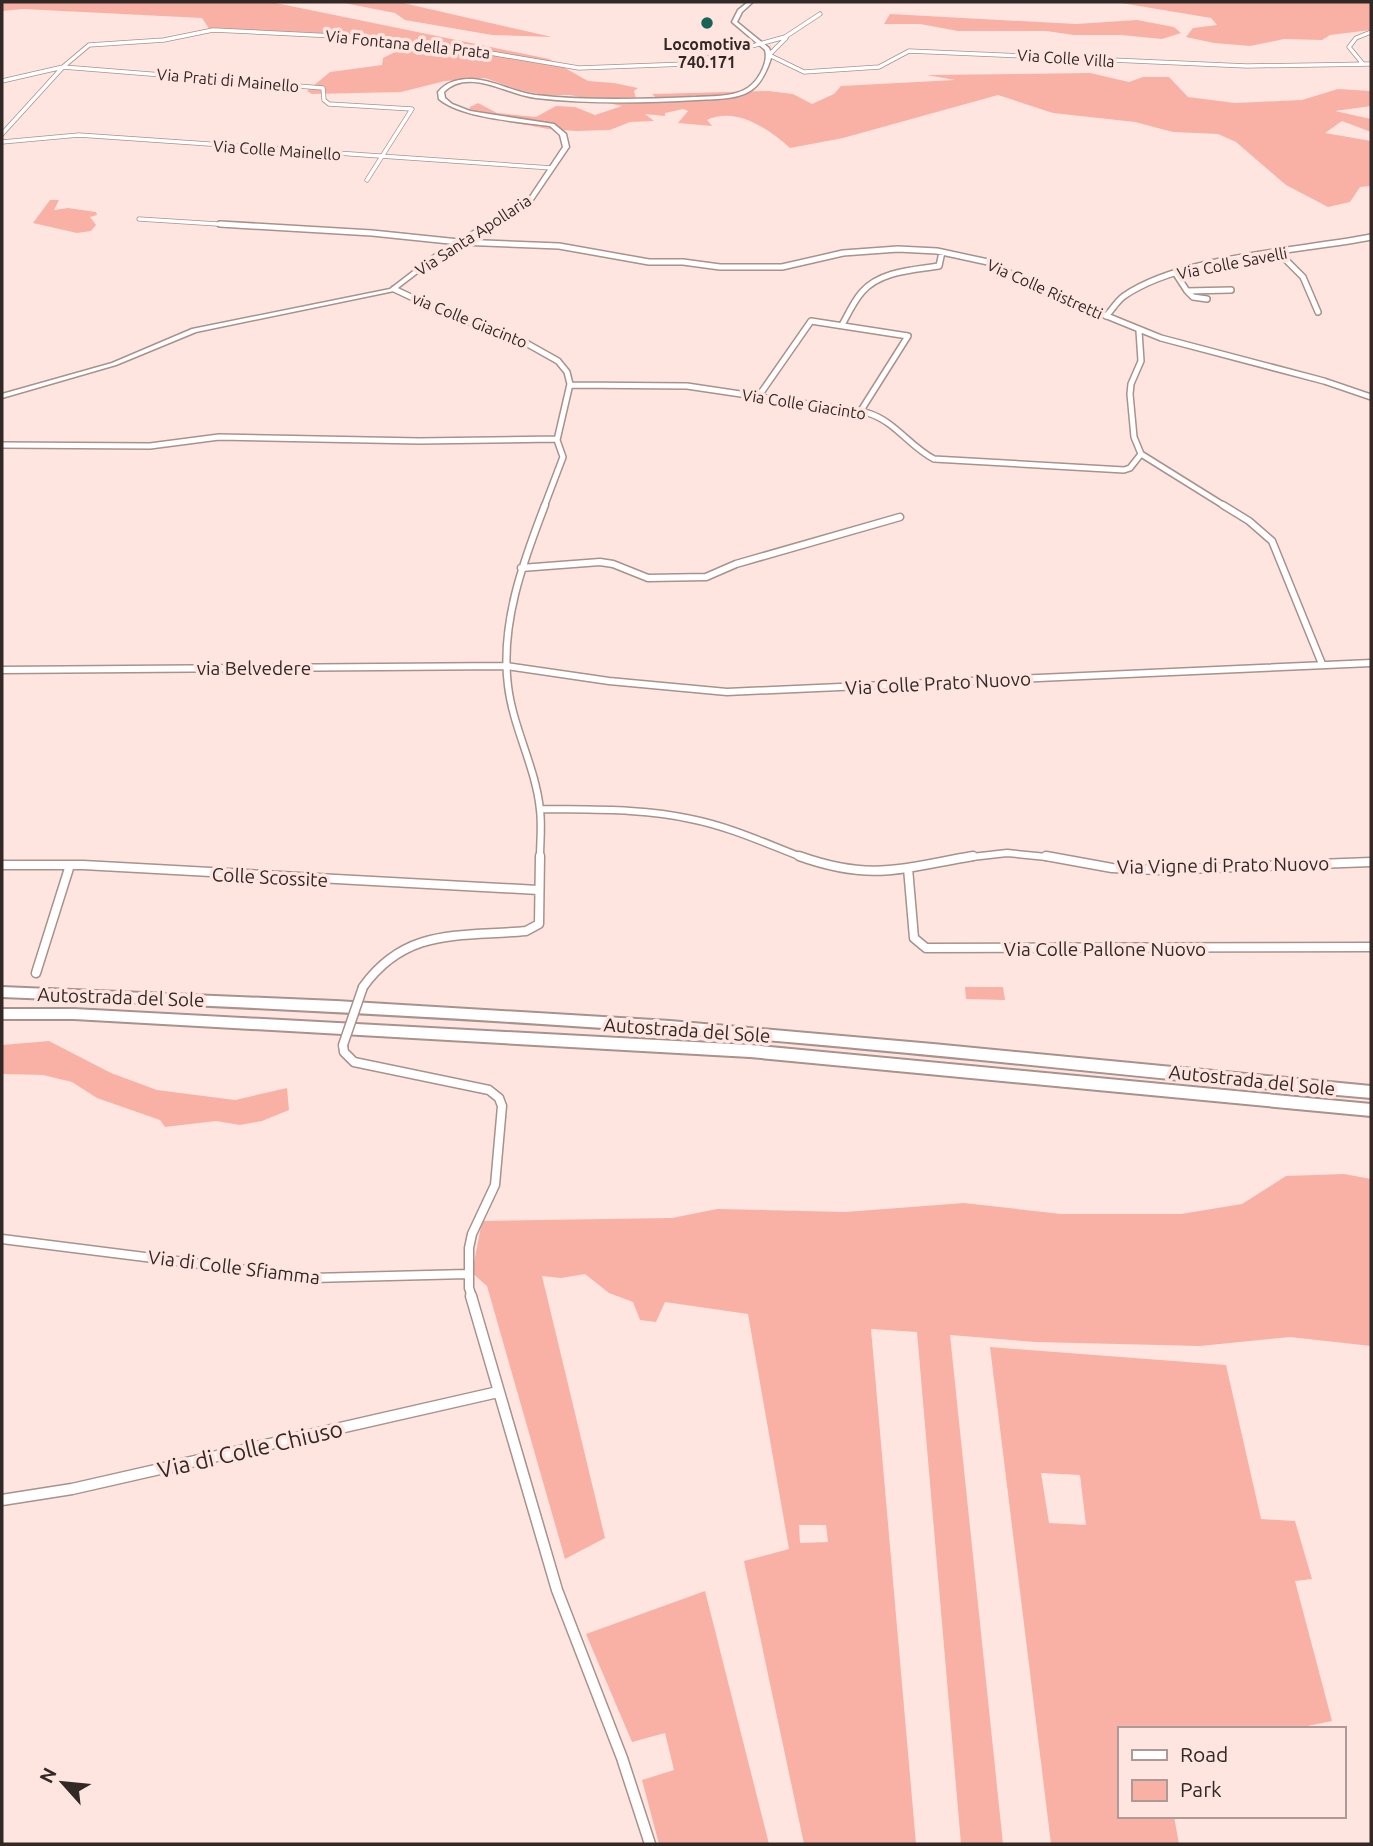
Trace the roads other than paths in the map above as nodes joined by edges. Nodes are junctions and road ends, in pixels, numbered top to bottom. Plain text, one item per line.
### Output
1 (751, 2) edge
2 (820, 14) dead end
3 (794, 32) junction
4 (1371, 32) edge
5 (758, 43) junction
6 (769, 55) junction
7 (1364, 64) junction
8 (1371, 64) edge
9 (63, 67) junction
10 (2, 81) edge
11 (2, 134) edge
12 (2, 142) edge
13 (381, 158) junction
14 (552, 168) junction
15 (367, 180) dead end
16 (139, 219) dead end
17 (1371, 237) edge
18 (459, 242) junction
19 (942, 252) junction
20 (1279, 253) junction
21 (1176, 274) junction
22 (394, 289) junction
23 (1231, 290) dead end
24 (1187, 291) junction
25 (1207, 299) dead end
26 (1318, 312) dead end
27 (1106, 316) junction
28 (842, 325) junction
29 (1139, 331) junction
30 (570, 385) junction
31 (2, 396) edge
32 (758, 397) junction
33 (1371, 397) edge
34 (860, 412) junction
35 (556, 439) junction
36 (2, 445) edge
37 (1141, 454) junction
38 (900, 517) dead end
39 (521, 568) junction
40 (1371, 663) edge
41 (1322, 664) junction
42 (506, 666) junction
43 (2, 670) edge
44 (540, 809) junction
45 (1371, 862) edge
46 (2, 865) edge
47 (70, 865) junction
48 (908, 868) junction
49 (538, 890) junction
50 (1371, 947) edge
51 (36, 973) dead end
52 (2, 992) edge
53 (2, 1014) edge
54 (1371, 1092) edge
55 (1371, 1110) edge
56 (2, 1239) edge
57 (467, 1274) junction
58 (498, 1392) junction
59 (2, 1500) edge
60 (650, 1844) edge

1 - 5 street
2 - 3 street
3 - 5 street, Via Fontana della Prata
3 - 6 street
4 - 7 street
5 - 6 street
5 - 9 street, Via Fontana della Prata
6 - 7 street, Via Colle Villa
6 - 14 street, Via Santa Apollaria
7 - 8 street, Via Colle Villa
9 - 10 street
9 - 11 street
9 - 13 street, Via Prati di Mainello
12 - 13 street, Via Colle Mainello
13 - 14 street, Via Colle Mainello
13 - 15 street
14 - 18 street, Via Santa Apollaria
16 - 18 street, Via Colle Ristretti
17 - 20 street, Via Colle Savelli
18 - 19 street, Via Colle Ristretti
18 - 22 street, Via Santa Apollaria
19 - 27 street, Via Colle Ristretti
19 - 28 street
20 - 21 street, Via Colle Savelli
20 - 26 street
21 - 24 street
21 - 27 street, Via Colle Savelli
22 - 30 street, via Colle Giacinto
22 - 31 street, Via Santa Apollaria
23 - 24 street
24 - 25 street
27 - 29 street, Via Colle Ristretti
28 - 32 street
28 - 34 street
29 - 33 street, Via Colle Ristretti
29 - 37 street
30 - 32 street, Via Colle Giacinto
30 - 35 street
32 - 34 street, Via Colle Giacinto
34 - 37 street, Via Colle Giacinto
35 - 36 street
35 - 39 street
37 - 41 street
38 - 39 street
39 - 42 street
40 - 41 street, Via Colle Prato Nuovo
41 - 42 street, Via Colle Prato Nuovo
42 - 43 street, via Belvedere
42 - 44 street
44 - 48 street, Via Vigne di Prato Nuovo
44 - 49 street
45 - 48 street, Via Vigne di Prato Nuovo
46 - 47 street, Colle Scossite
47 - 49 street, Colle Scossite
47 - 51 street
48 - 50 street, Via Colle Pallone Nuovo
49 - 57 street, bridge
52 - 54 highway, Autostrada del Sole
53 - 55 highway, Autostrada del Sole
56 - 57 street, Via di Colle Sfiamma
57 - 58 street
58 - 59 street, Via di Colle Chiuso
58 - 60 street

